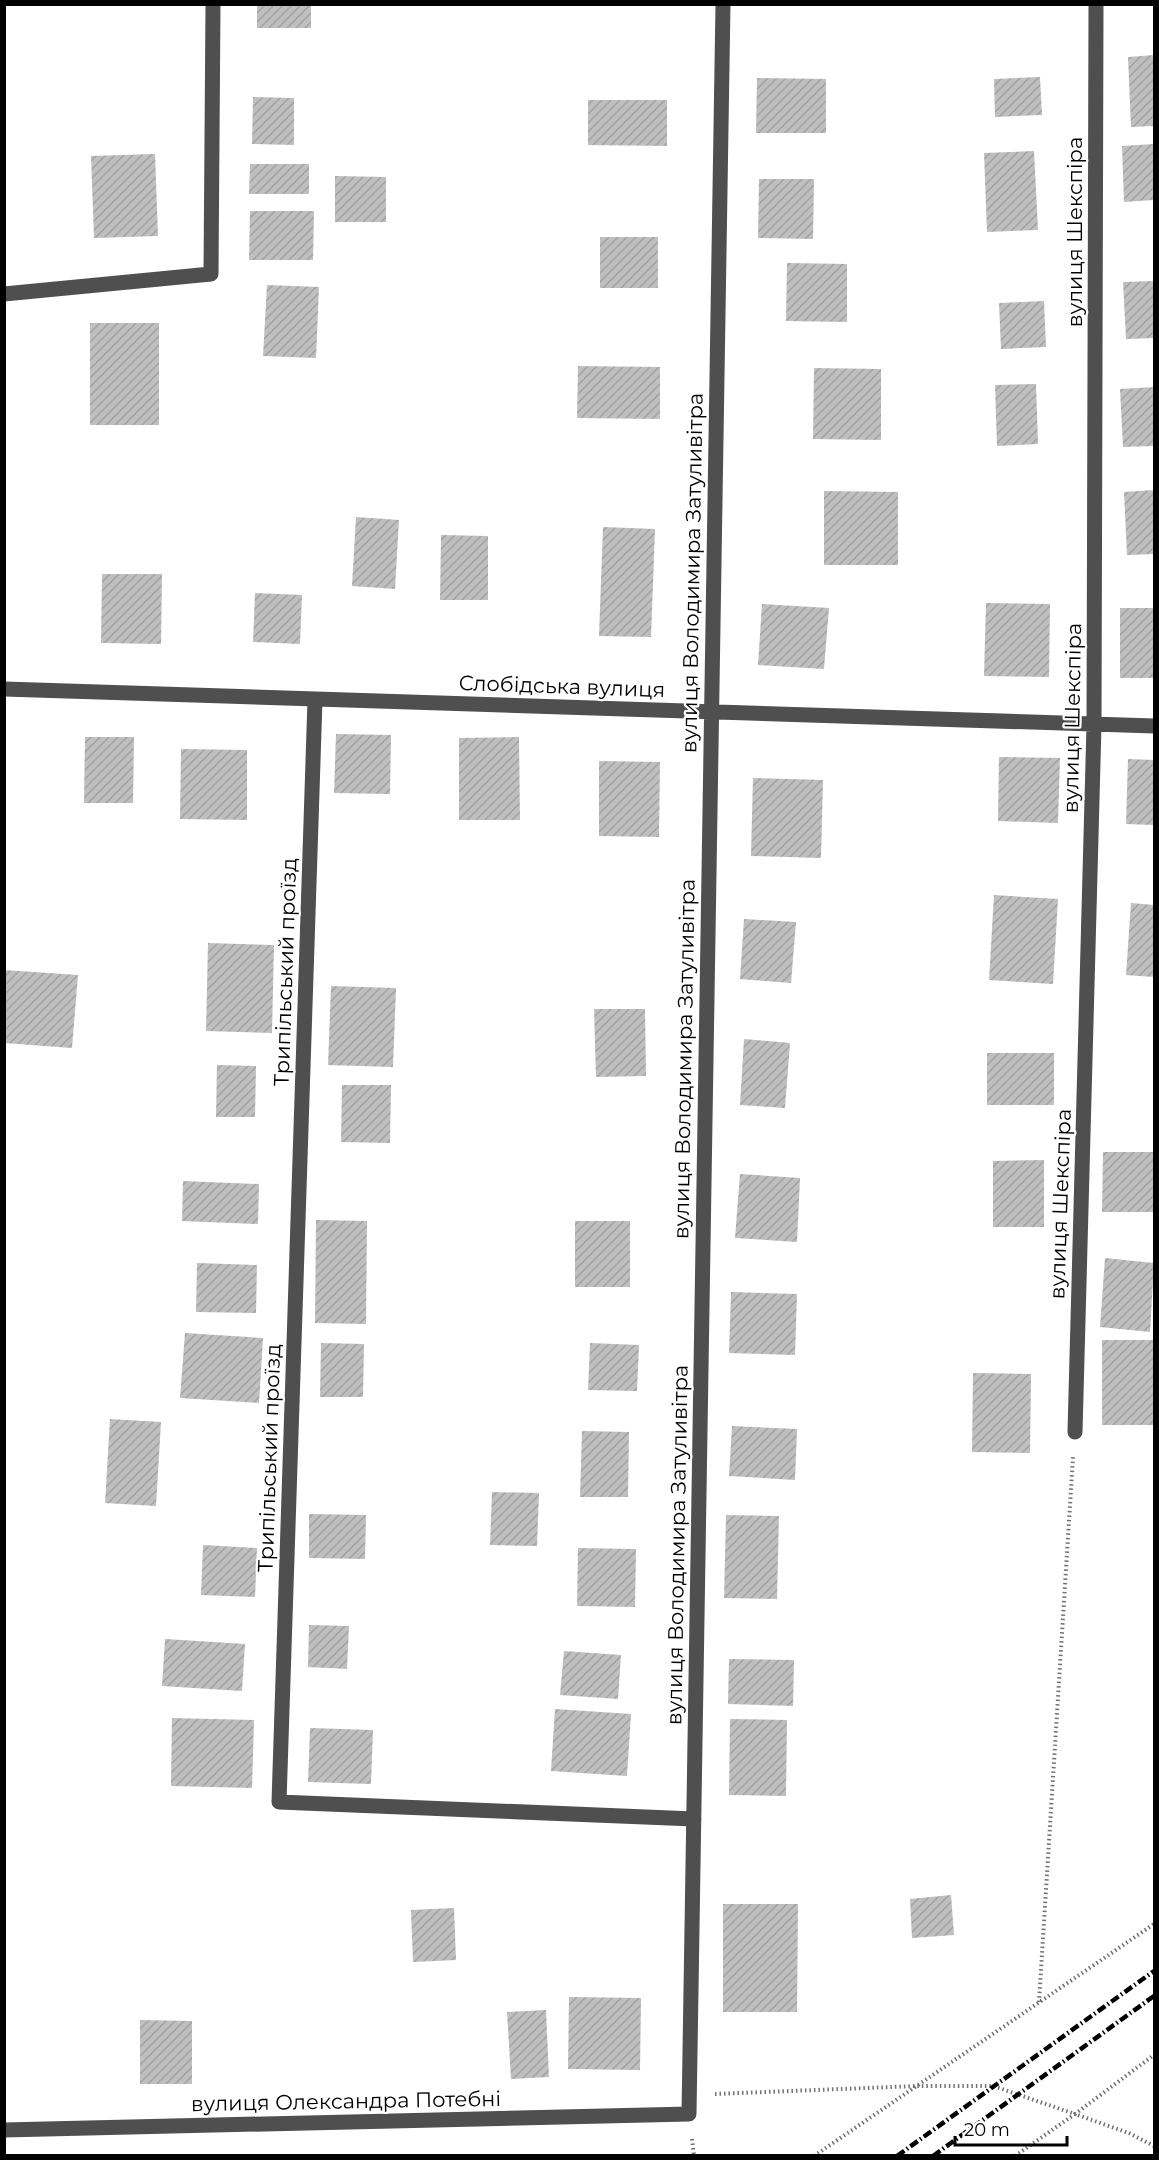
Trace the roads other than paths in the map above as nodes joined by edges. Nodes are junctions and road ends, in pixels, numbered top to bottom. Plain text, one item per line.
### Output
1 (213, 4) edge
2 (723, 4) edge
3 (1096, 4) edge
4 (4, 294) edge
5 (4, 689) edge
6 (315, 700) junction
7 (710, 712) junction
8 (1094, 725) junction
9 (1155, 726) edge
10 (1075, 1432) road end
11 (694, 1819) junction
12 (689, 2114) joint
13 (4, 2130) edge

1 - 4 street
2 - 7 street, вулиця Володимира Затуливітра
3 - 8 street, вулиця Шекспіра
5 - 6 street, Слобідська вулиця
6 - 7 street, Слобідська вулиця
6 - 11 street, Трипільський проїзд
7 - 8 street, Слобідська вулиця
7 - 11 street, вулиця Володимира Затуливітра
8 - 9 street, Слобідська вулиця
8 - 10 street, вулиця Шекспіра
11 - 12 street, вулиця Володимира Затуливітра
12 - 13 street, вулиця Олександра Потебні

